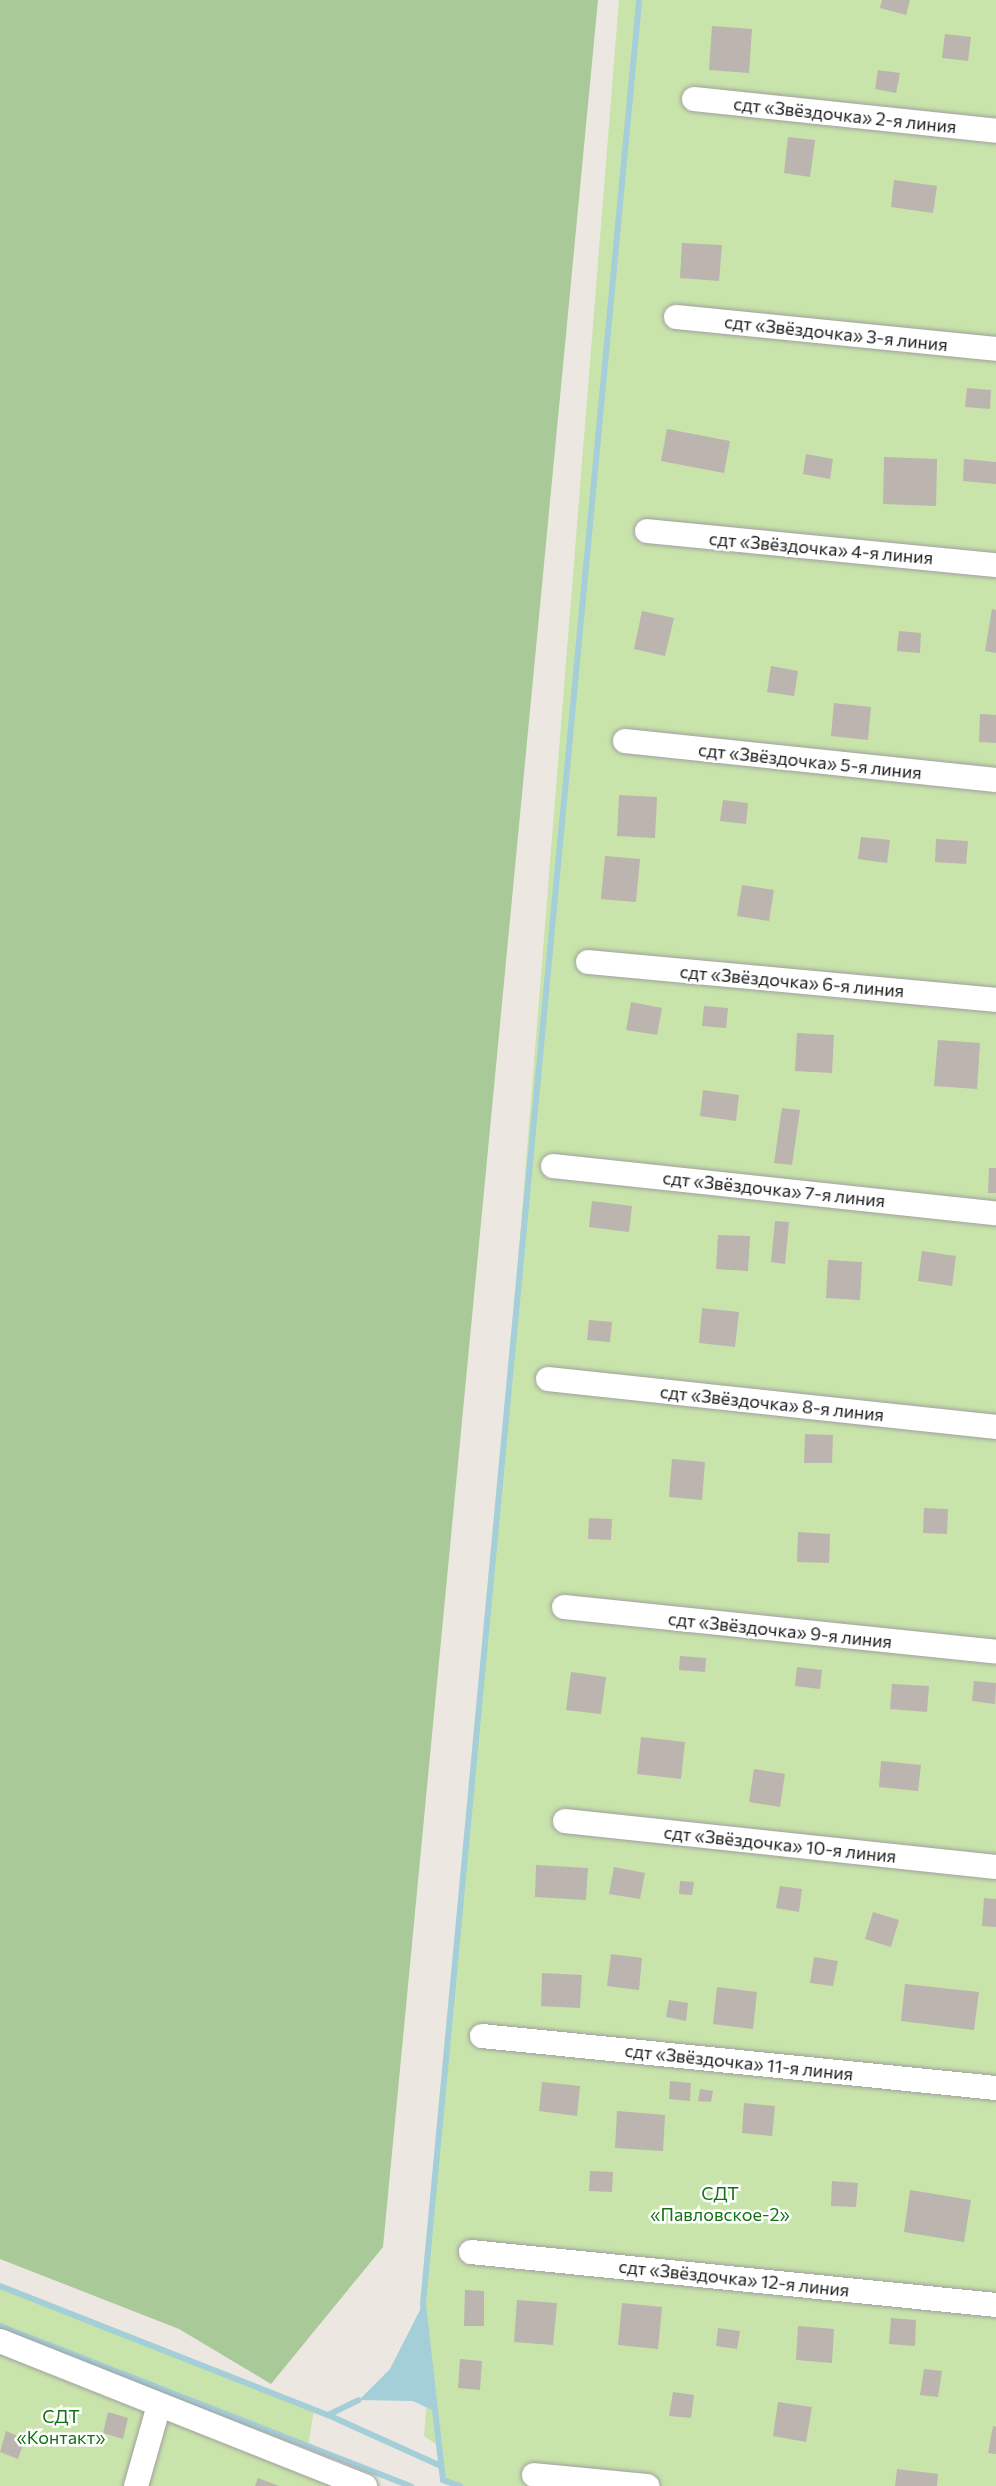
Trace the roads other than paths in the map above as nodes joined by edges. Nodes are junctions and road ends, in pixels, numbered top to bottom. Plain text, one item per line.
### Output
1 (694, 99) dead end
2 (996, 131) edge
3 (676, 317) dead end
4 (996, 349) edge
5 (647, 531) dead end
6 (996, 565) edge
7 (625, 741) dead end
8 (996, 780) edge
9 (588, 962) dead end
10 (996, 1000) edge
11 (553, 1166) dead end
12 (996, 1213) edge
13 (548, 1378) dead end
14 (996, 1427) edge
15 (564, 1607) dead end
16 (996, 1652) edge
17 (565, 1821) dead end
18 (996, 1867) edge
19 (482, 2036) dead end
20 (996, 2088) edge
21 (471, 2252) dead end
22 (996, 2305) edge
23 (0, 2342) edge
24 (159, 2404) junction
25 (534, 2474) dead end
26 (352, 2484) edge
27 (136, 2486) edge
28 (646, 2486) edge

1 - 2 street, сдт «Звёздочка» 2-я линия
3 - 4 street, сдт «Звёздочка» 3-я линия
5 - 6 street, сдт «Звёздочка» 4-я линия
7 - 8 street, сдт «Звёздочка» 5-я линия
9 - 10 street, сдт «Звёздочка» 6-я линия
11 - 12 street, сдт «Звёздочка» 7-я линия
13 - 14 street, сдт «Звёздочка» 8-я линия
15 - 16 street, сдт «Звёздочка» 9-я линия
17 - 18 street, сдт «Звёздочка» 10-я линия
19 - 20 street, сдт «Звёздочка» 11-я линия
21 - 22 street, сдт «Звёздочка» 12-я линия
23 - 24 street
24 - 26 street
24 - 27 street
25 - 28 street

